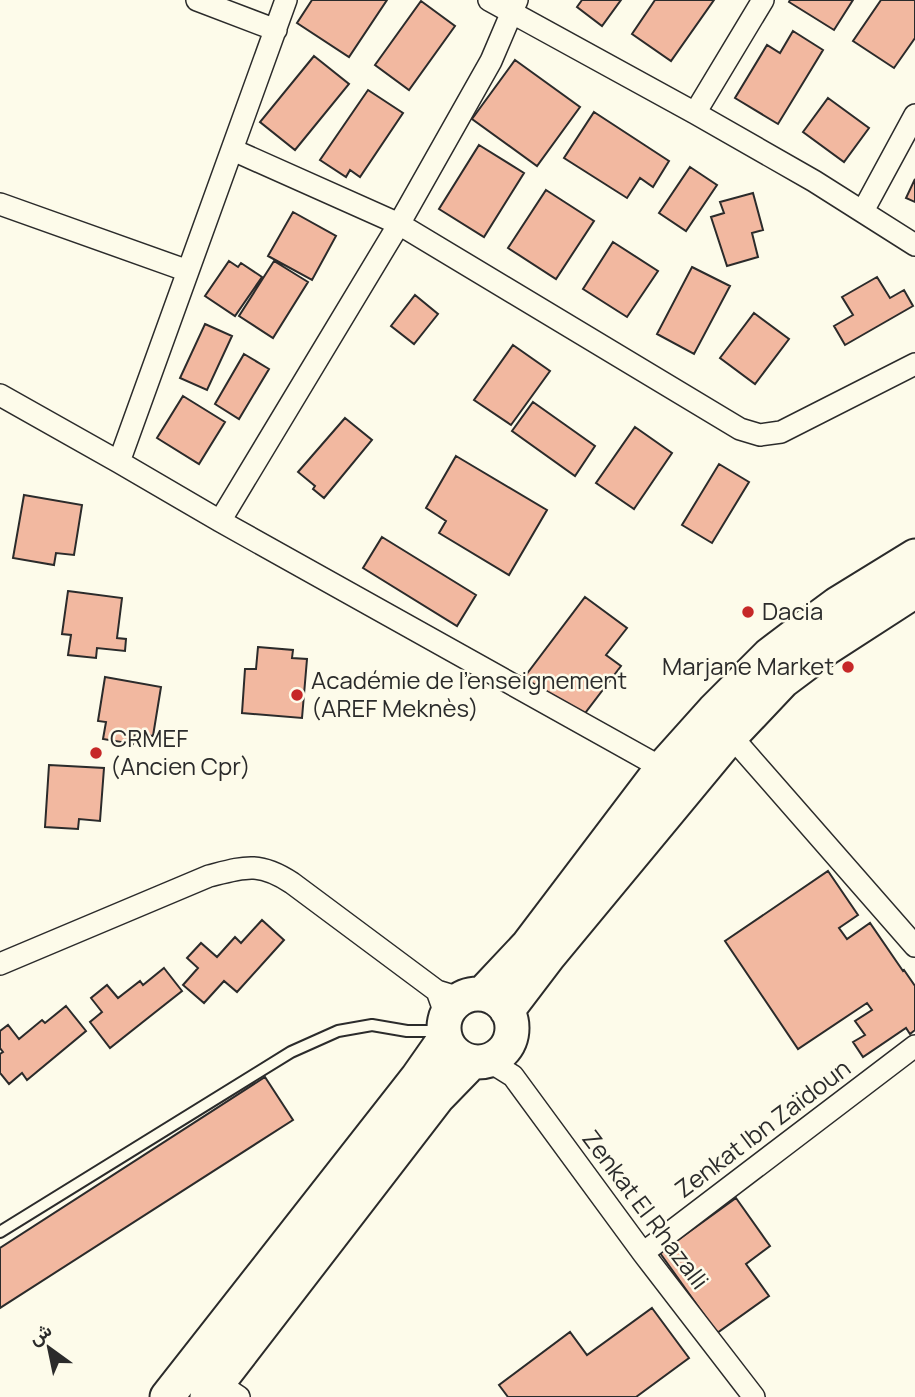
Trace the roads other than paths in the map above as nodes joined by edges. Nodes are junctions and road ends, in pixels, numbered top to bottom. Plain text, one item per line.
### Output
1 (197, 0) edge
2 (286, 0) edge
3 (489, 0) edge
4 (763, 0) edge
5 (514, 6) edge
6 (276, 30) junction
7 (695, 113) junction
8 (915, 115) edge
9 (233, 150) junction
10 (0, 204) edge
11 (863, 211) junction
12 (399, 224) junction
13 (915, 245) edge
14 (188, 271) junction
15 (915, 363) edge
16 (0, 395) edge
17 (119, 461) junction
18 (220, 521) junction
19 (915, 556) edge
20 (915, 591) edge
21 (731, 736) junction
22 (662, 768) junction
23 (915, 946) edge
24 (0, 964) edge
25 (461, 1011) junction
26 (915, 1046) edge
27 (481, 1061) junction
28 (0, 1233) edge
29 (643, 1253) junction
30 (221, 1392) edge
31 (167, 1397) edge
32 (754, 1397) edge

1 - 6 street
2 - 6 street
3 - 5 street
4 - 7 street
5 - 7 street
5 - 12 street
6 - 9 street
7 - 11 street
8 - 11 street
9 - 12 street
9 - 14 street
10 - 14 street
11 - 13 street
12 - 15 street
12 - 18 street
14 - 17 street
16 - 17 street
17 - 18 street
18 - 22 street
19 - 22 main road
20 - 21 main road
21 - 23 street
21 - 25 main road
22 - 25 main road
24 - 25 street
25 - 27 main road
25 - 27 main road
25 - 28 lane
25 - 31 main road
26 - 29 street, Zenkat Ibn Zaïdoun
27 - 29 street, Zenkat El Rhazalli
27 - 30 main road
29 - 32 street, Zenkat El Rhazalli

